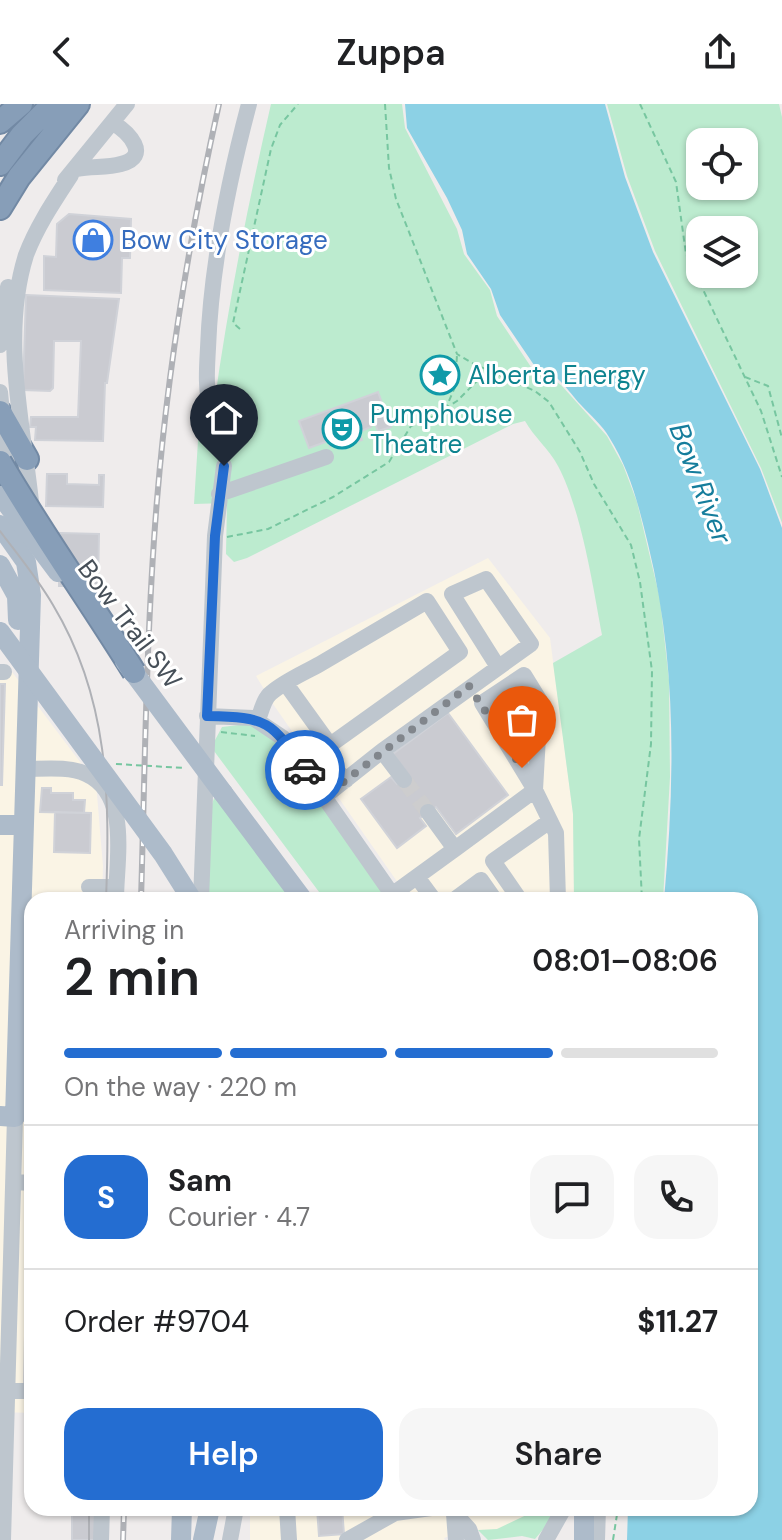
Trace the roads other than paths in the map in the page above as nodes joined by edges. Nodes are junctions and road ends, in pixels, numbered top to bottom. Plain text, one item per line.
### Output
1 (21, 104) edge
2 (53, 104) edge
3 (78, 104) edge
4 (127, 104) edge
5 (249, 104) edge
6 (0, 122) edge
7 (113, 123) junction
8 (101, 138) junction
9 (0, 164) edge
10 (116, 165) junction
11 (74, 172) junction
12 (0, 208) edge
13 (0, 345) edge
14 (0, 392) edge
15 (1, 414) edge
16 (225, 444) dead end
17 (326, 457) dead end
18 (27, 459) junction
19 (0, 462) edge
20 (224, 466) dead end
21 (219, 494) junction
22 (3, 502) edge
23 (0, 525) edge
24 (17, 547) junction
25 (20, 573) edge
26 (0, 632) edge
27 (29, 647) junction
28 (498, 667) junction
29 (134, 672) junction
30 (286, 684) junction
31 (469, 686) junction
32 (482, 703) junction
33 (207, 716) junction
34 (258, 728) junction
35 (330, 745) junction
36 (382, 751) junction
37 (24, 769) junction
38 (346, 780) junction
39 (404, 780) tunnel mouth
40 (535, 790) junction
41 (324, 797) junction
42 (428, 812) tunnel mouth
43 (550, 821) junction
44 (0, 825) edge
45 (22, 825) junction
46 (455, 849) junction
47 (417, 877) junction
48 (89, 887) dead end
49 (108, 892) edge
50 (116, 892) edge
51 (187, 892) edge
52 (201, 892) edge
53 (297, 892) edge
54 (390, 892) edge
55 (400, 892) edge
56 (428, 892) edge
57 (465, 892) edge
58 (489, 892) edge
59 (514, 892) edge
60 (558, 892) edge
61 (24, 961) edge
62 (24, 1034) edge
63 (8, 1116) edge
64 (14, 1182) junction
65 (24, 1183) edge
66 (24, 1394) edge
67 (5, 1400) edge
68 (102, 1516) edge
69 (182, 1516) edge
70 (208, 1516) edge
71 (234, 1516) edge
72 (288, 1516) edge
73 (390, 1516) edge
74 (453, 1516) edge
75 (457, 1516) edge
76 (561, 1516) edge
77 (584, 1516) edge
78 (598, 1516) edge
79 (3, 1540) edge
80 (101, 1540) edge
81 (181, 1540) edge
82 (203, 1540) edge
83 (230, 1540) edge
84 (289, 1540) edge
85 (347, 1540) edge
86 (456, 1540) edge
87 (473, 1540) edge
88 (546, 1540) edge
89 (584, 1540) edge
90 (597, 1540) edge

1 - 6 highway
2 - 9 highway
3 - 12 highway
4 - 7 street
5 - 16 street
7 - 8 street
7 - 10 street
8 - 10 street
8 - 11 street
10 - 11 street
11 - 13 street
11 - 18 street
14 - 15 street
15 - 18 highway
15 - 22 street
17 - 21 street
18 - 25 street
19 - 29 highway, bridge
20 - 21 street
21 - 33 street
22 - 24 street
22 - 29 main road, Bow Trail SW, bridge
23 - 24 main road
24 - 25 main road
25 - 27 main road
25 - 27 main road
26 - 51 main road, bridge
27 - 37 main road
28 - 28 street
28 - 31 street
29 - 53 main road, Bow Trail SW, bridge
30 - 34 street
30 - 35 street
30 - 35 street
31 - 32 street
31 - 36 street
32 - 40 street
32 - 40 street
33 - 34 street
33 - 52 street
34 - 41 street
35 - 38 street
36 - 38 street
36 - 39 street
37 - 45 main road
37 - 50 street
38 - 41 street
40 - 43 street
40 - 46 street
41 - 54 street
42 - 46 street
43 - 59 street
43 - 60 street
44 - 45 main road
45 - 61 main road
46 - 47 street
47 - 55 street
47 - 56 street
48 - 49 street
57 - 58 street
62 - 63 main road
63 - 64 street
64 - 65 street
64 - 67 street
66 - 67 street
67 - 79 street
68 - 80 street
69 - 81 main road
70 - 82 main road
71 - 83 street
72 - 84 street
73 - 85 street
74 - 86 street
75 - 87 street
76 - 88 street
77 - 89 main road
78 - 90 street

